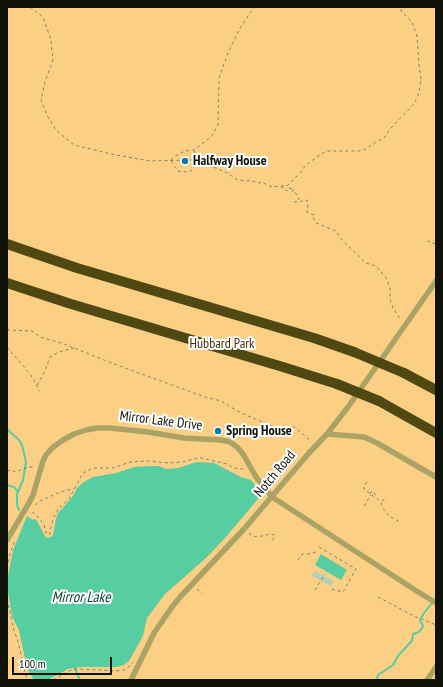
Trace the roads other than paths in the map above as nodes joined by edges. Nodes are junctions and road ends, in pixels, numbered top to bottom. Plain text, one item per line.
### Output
1 (7, 244) edge
2 (436, 281) edge
3 (7, 283) edge
4 (436, 390) edge
5 (436, 433) edge
6 (327, 434) junction
7 (436, 477) edge
8 (272, 497) junction
9 (7, 540) edge
10 (436, 603) edge
11 (436, 667) edge
12 (131, 680) edge
13 (427, 680) edge

1 - 4 highway, bridge
2 - 6 street, Notch Road
3 - 5 highway, bridge
6 - 7 street
6 - 8 street, Notch Road
8 - 9 street, Mirror Lake Drive
8 - 10 street, Mirror Lake Drive
8 - 12 street, Notch Road
11 - 13 street

